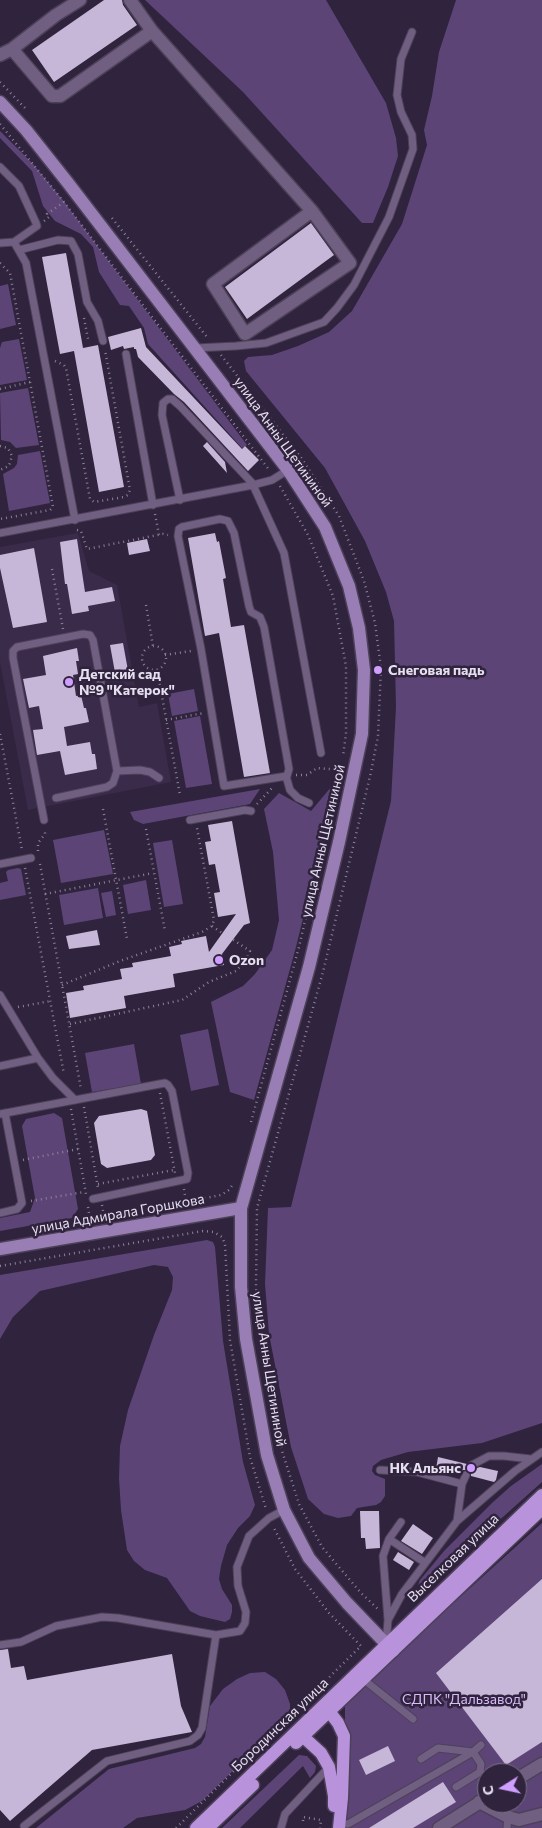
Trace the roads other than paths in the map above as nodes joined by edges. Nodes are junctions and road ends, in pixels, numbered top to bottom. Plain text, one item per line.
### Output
1 (80, 0) edge
2 (130, 0) edge
3 (152, 31) junction
4 (412, 32) dead end
5 (12, 49) junction
6 (0, 55) edge
7 (0, 102) edge
8 (0, 167) edge
9 (312, 212) junction
10 (14, 242) junction
11 (0, 243) edge
12 (19, 250) junction
13 (103, 341) dead end
14 (196, 348) junction
15 (126, 354) dead end
16 (288, 470) junction
17 (253, 485) junction
18 (180, 500) junction
19 (153, 505) junction
20 (75, 520) junction
21 (0, 533) edge
22 (321, 753) dead end
23 (117, 771) junction
24 (285, 776) junction
25 (159, 778) dead end
26 (56, 798) dead end
27 (309, 803) dead end
28 (251, 811) road end
29 (193, 819) road end
30 (44, 820) road end
31 (27, 858) road end
32 (0, 864) edge
33 (0, 995) edge
34 (38, 1058) junction
35 (0, 1066) edge
36 (75, 1100) junction
37 (3, 1114) edge
38 (96, 1199) road end
39 (242, 1208) junction
40 (0, 1213) edge
41 (0, 1249) edge
42 (542, 1452) edge
43 (531, 1459) junction
44 (472, 1465) dead end
45 (380, 1470) dead end
46 (466, 1475) dead end
47 (462, 1484) junction
48 (542, 1495) edge
49 (542, 1509) edge
50 (284, 1510) junction
51 (457, 1521) junction
52 (401, 1522) dead end
53 (389, 1539) junction
54 (424, 1562) junction
55 (388, 1620) junction
56 (216, 1635) junction
57 (0, 1645) edge
58 (390, 1647) junction
59 (364, 1679) junction
60 (327, 1708) junction
61 (413, 1719) dead end
62 (299, 1734) junction
63 (481, 1745) dead end
64 (472, 1752) junction
65 (421, 1759) dead end
66 (542, 1764) edge
67 (329, 1767) junction
68 (527, 1773) edge
69 (456, 1787) dead end
70 (477, 1804) edge
71 (501, 1813) edge
72 (542, 1814) edge
73 (514, 1823) edge
74 (24, 1826) dead end
75 (337, 1827) edge
76 (196, 1828) edge
77 (208, 1828) edge
78 (281, 1828) edge
79 (439, 1828) edge

1 - 5 street
2 - 3 street
3 - 5 street
3 - 9 street
4 - 14 lane
5 - 6 street
7 - 14 main road, улица Анны Щетининой
8 - 10 lane
9 - 9 street
10 - 11 lane
10 - 12 lane
12 - 13 lane
12 - 20 lane
14 - 16 main road, улица Анны Щетининой
15 - 19 lane
16 - 17 lane
16 - 39 main road, улица Анны Щетининой
17 - 18 lane
17 - 18 lane
17 - 22 lane
18 - 19 lane
19 - 20 lane
20 - 21 lane
23 - 25 lane
23 - 26 lane
23 - 30 lane
24 - 24 lane
24 - 27 lane
28 - 29 lane
31 - 32 lane
33 - 34 lane
34 - 35 lane
34 - 36 lane
36 - 37 lane
36 - 38 lane
37 - 40 lane
39 - 41 main road, улица Адмирала Горшкова
39 - 50 main road, улица Анны Щетининой
42 - 43 lane
43 - 44 lane
43 - 51 lane
45 - 47 lane
46 - 47 lane
47 - 51 lane
48 - 58 main road, Выселковая улица
49 - 58 main road, Выселковая улица
50 - 56 lane
50 - 58 main road, улица Анны Щетининой
51 - 54 lane
52 - 53 lane
53 - 54 lane
53 - 55 lane
54 - 55 lane
55 - 58 lane
56 - 57 lane
56 - 74 lane
58 - 59 main road, Бородинская улица
58 - 60 main road, Бородинская улица
59 - 60 main road, Бородинская улица
59 - 61 lane
60 - 62 main road, Бородинская улица
60 - 75 main road
62 - 67 main road
62 - 76 main road, Бородинская улица
62 - 77 main road, Бородинская улица
63 - 64 lane
64 - 65 lane
64 - 69 lane
64 - 75 lane
66 - 68 street
67 - 75 main road
67 - 78 lane
70 - 79 street
71 - 73 street
72 - 73 street

